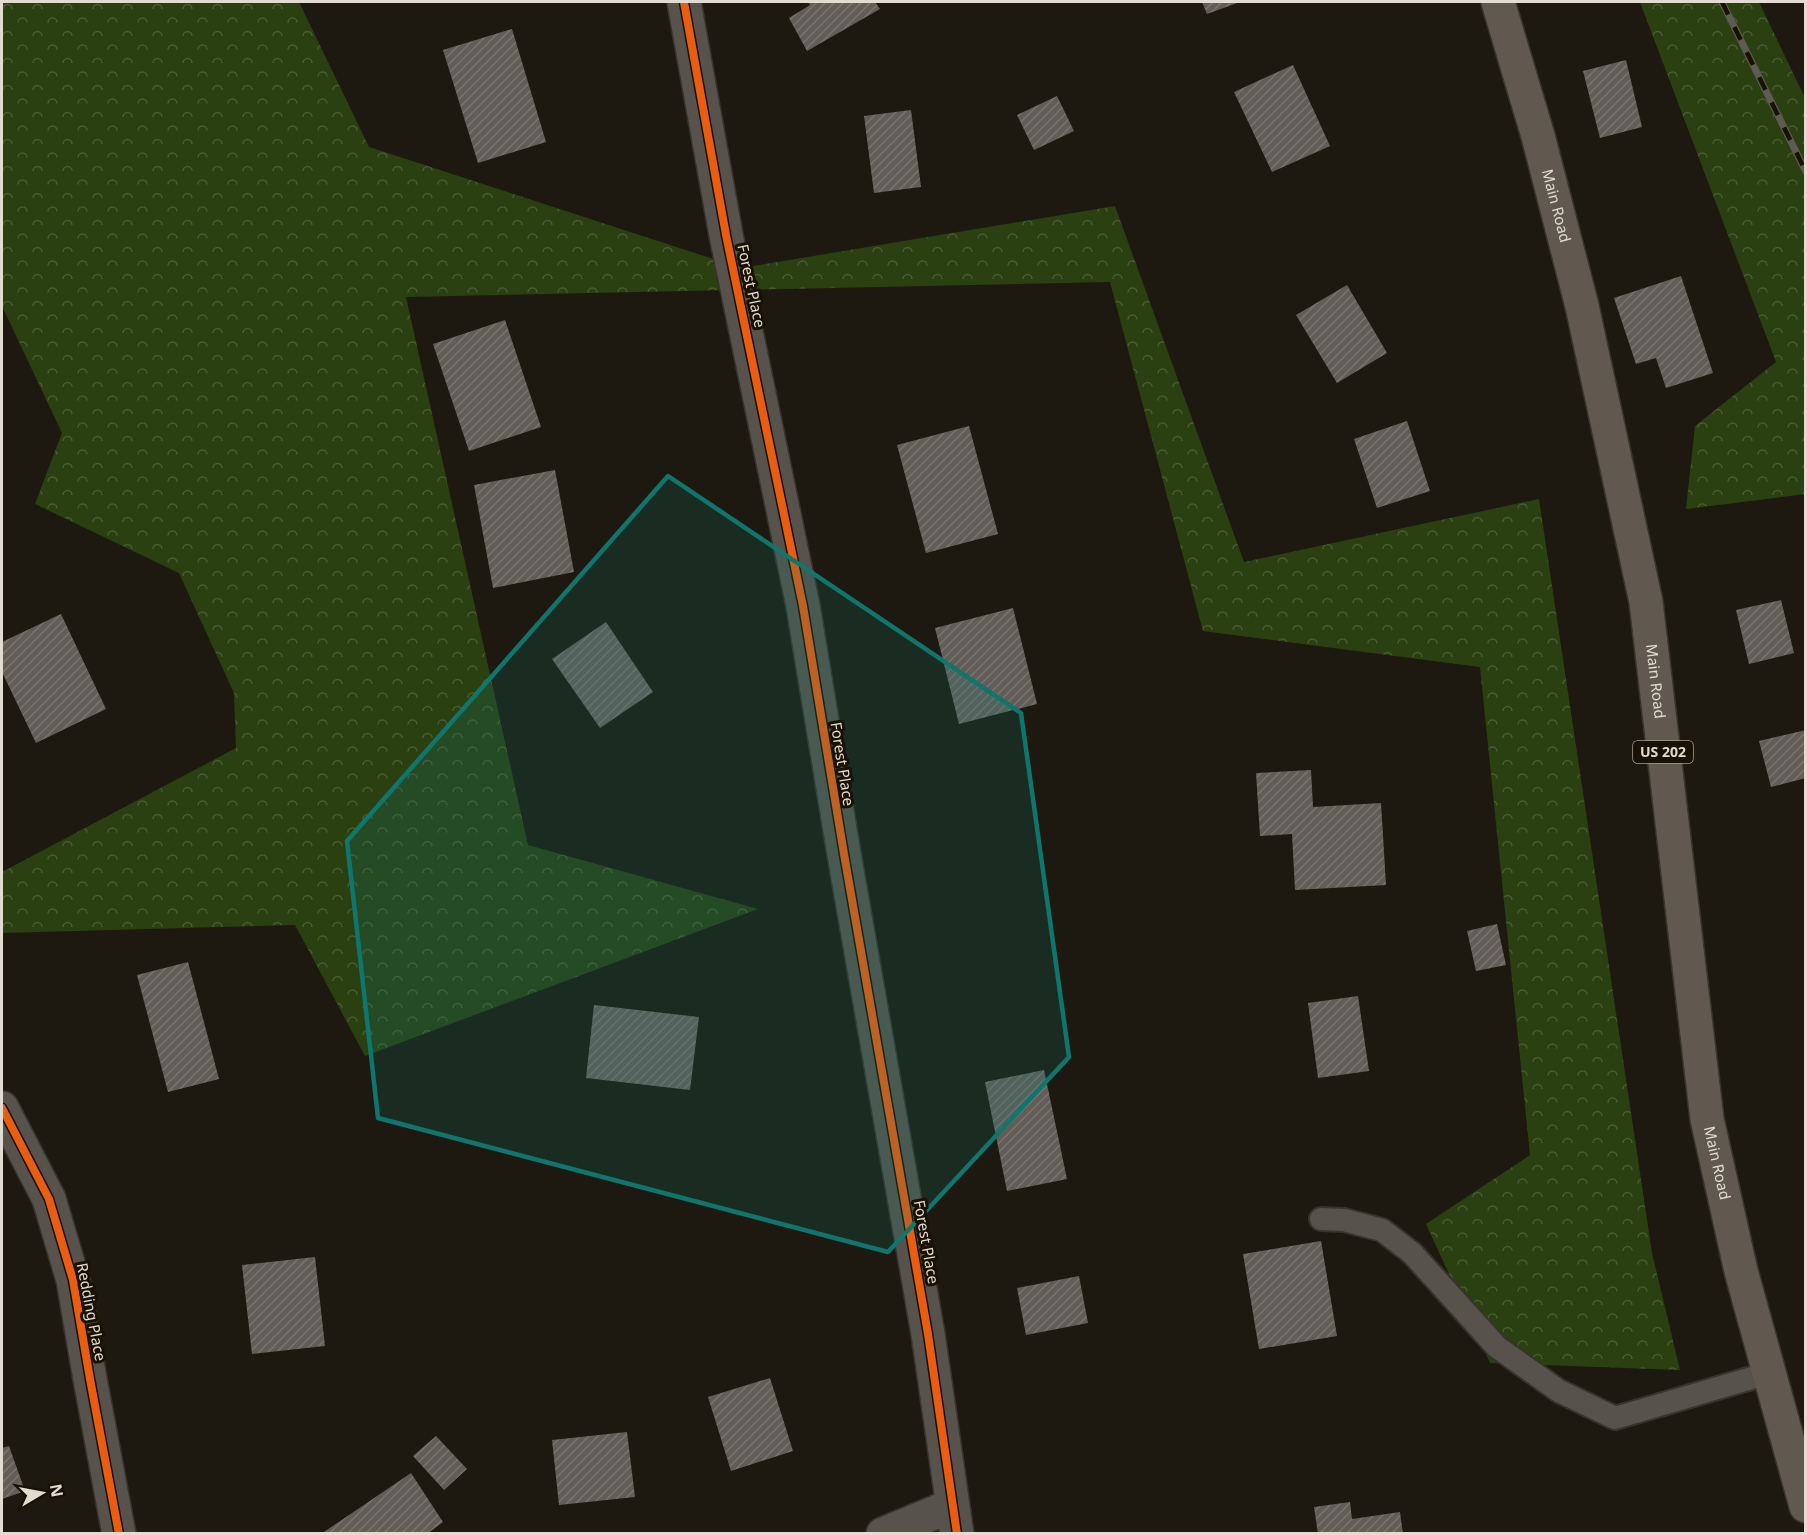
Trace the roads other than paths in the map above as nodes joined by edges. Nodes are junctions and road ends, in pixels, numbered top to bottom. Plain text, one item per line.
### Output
1 (684, 2) edge
2 (1498, 2) edge
3 (2, 1108) edge
4 (1322, 1219) dead end
5 (1769, 1373) junction
6 (1806, 1506) edge
7 (955, 1520) edge
8 (119, 1533) edge
9 (883, 1533) edge

1 - 7 street, Forest Place
2 - 5 main road, Main Road / US 202
3 - 8 street, Redding Place
4 - 5 lane
5 - 6 main road, Main Road / US 202
7 - 9 street

